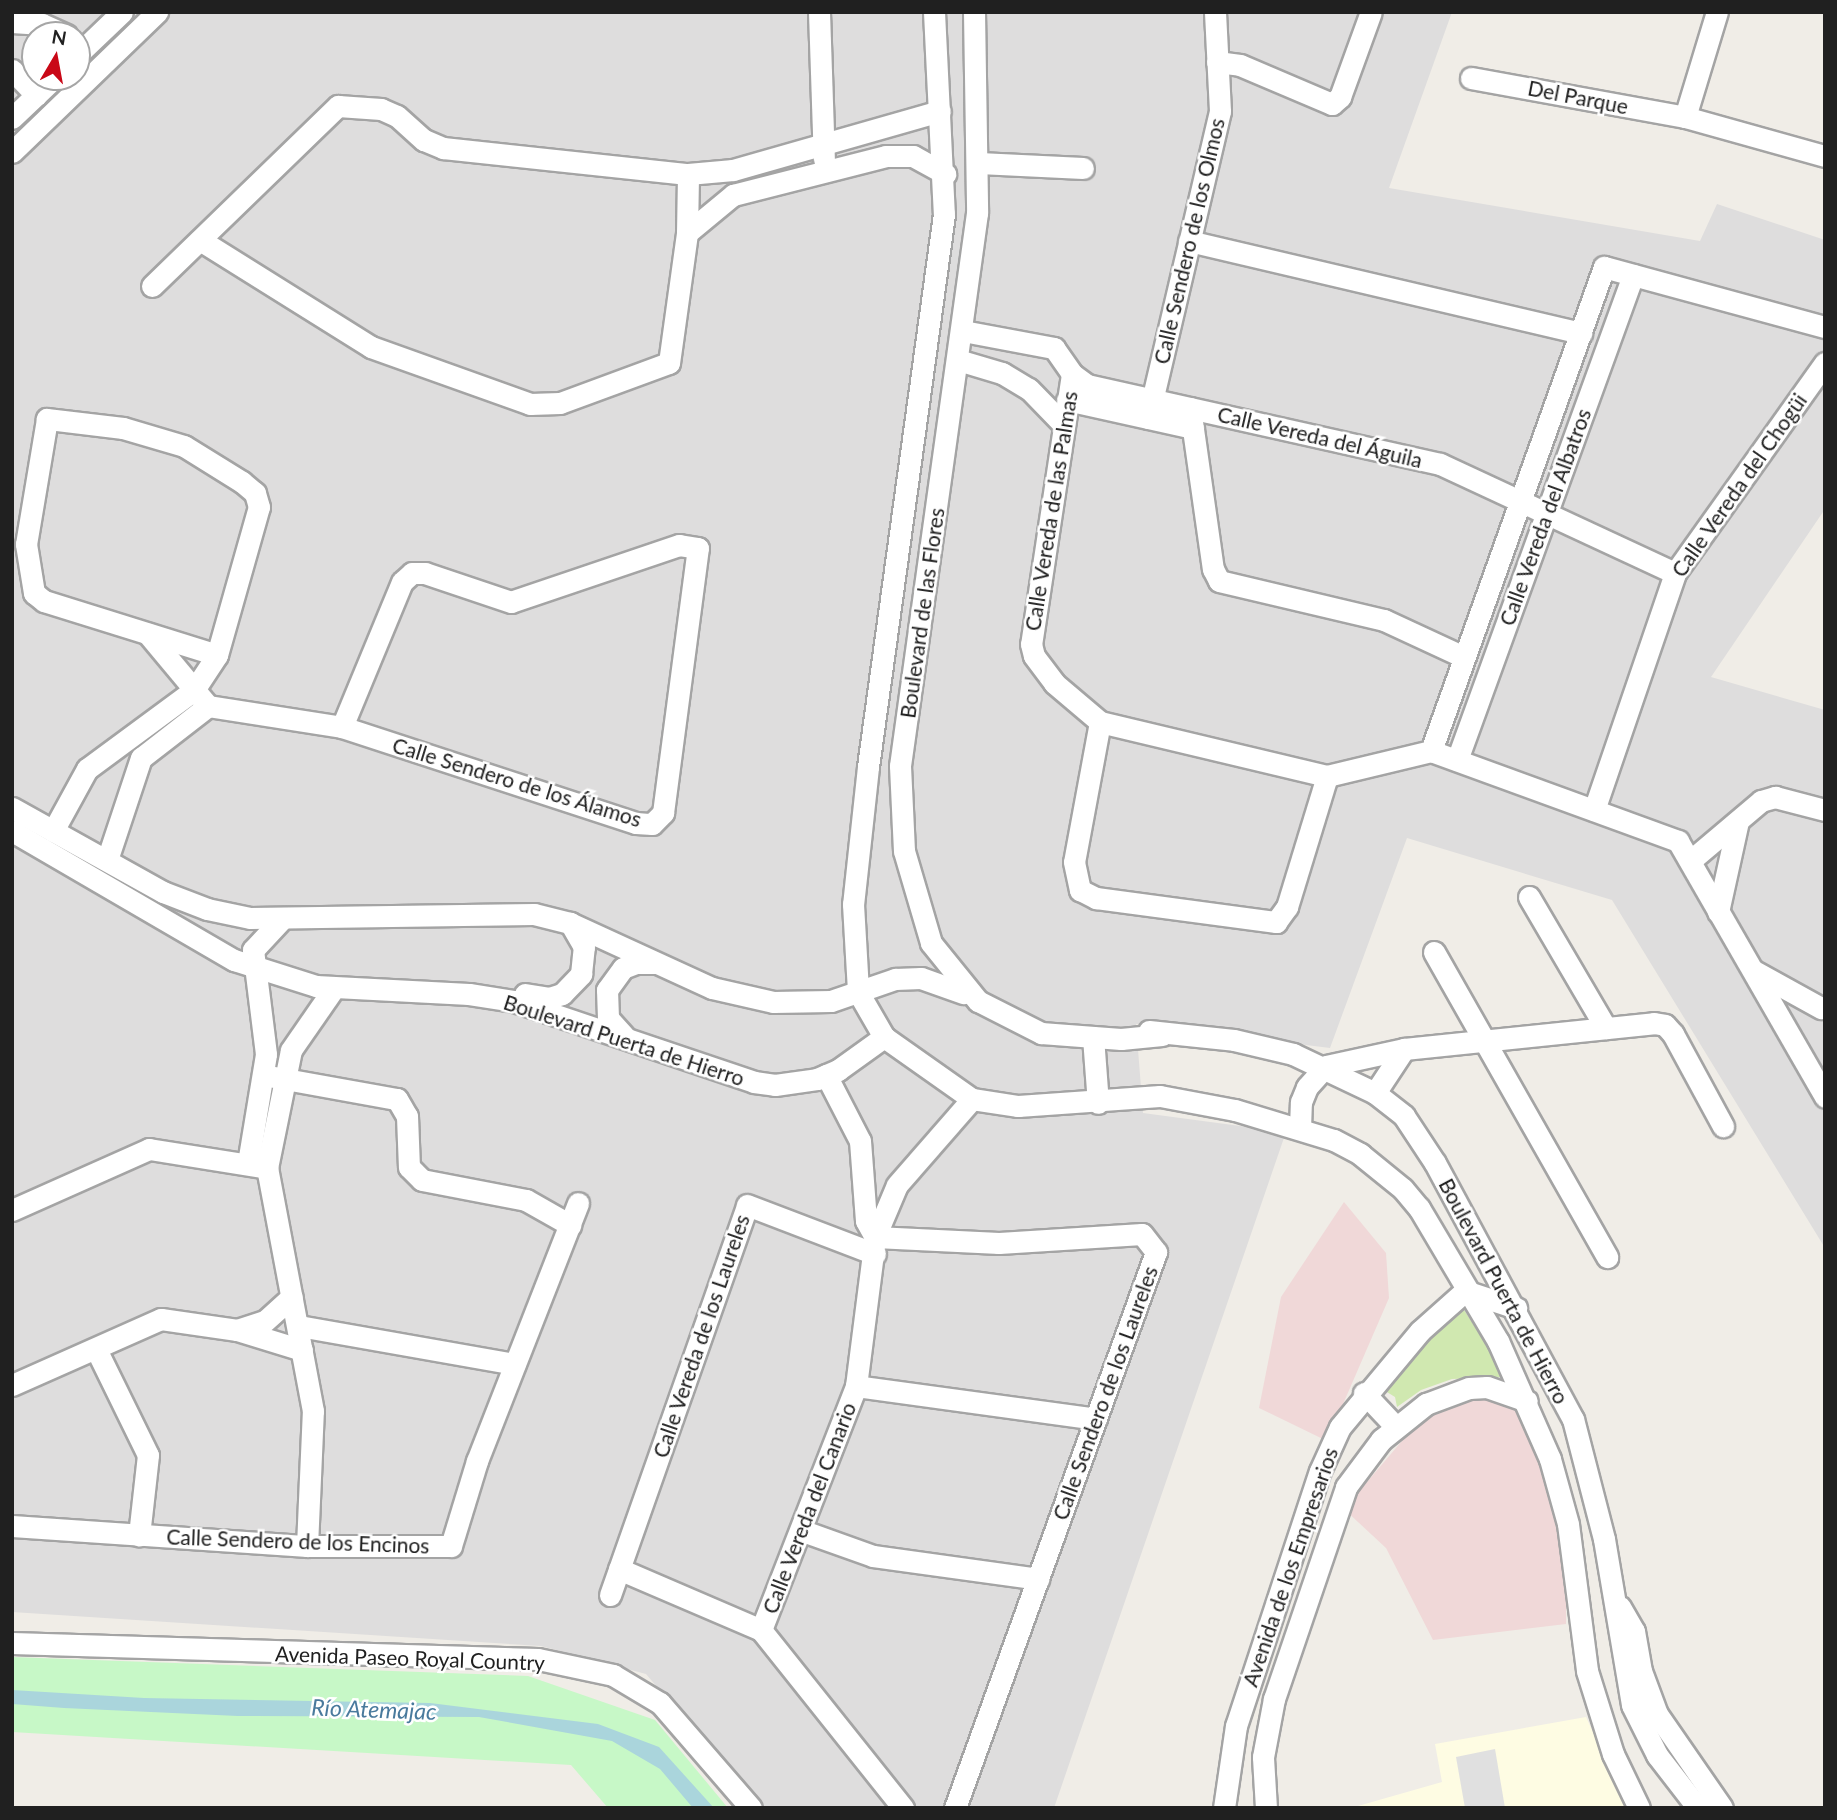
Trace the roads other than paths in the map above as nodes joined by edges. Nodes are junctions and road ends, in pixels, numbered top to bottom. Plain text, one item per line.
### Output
1 (122, 12) edge
2 (157, 12) edge
3 (819, 12) edge
4 (933, 12) edge
5 (974, 12) edge
6 (1215, 12) edge
7 (1371, 12) edge
8 (1717, 12) edge
9 (91, 38) edge
10 (1217, 62) junction
11 (12, 70) edge
12 (1472, 78) dead end
13 (40, 91) edge
14 (36, 95) junction
15 (940, 111) junction
16 (1685, 117) junction
17 (12, 118) edge
18 (822, 148) junction
19 (12, 152) edge
20 (1825, 156) edge
21 (979, 163) junction
22 (1083, 168) dead end
23 (827, 171) junction
24 (688, 174) junction
25 (945, 174) junction
26 (687, 233) junction
27 (200, 240) junction
28 (1189, 241) junction
29 (1633, 275) junction
30 (152, 286) dead end
31 (1825, 327) edge
32 (963, 331) junction
33 (1581, 333) junction
34 (958, 359) junction
35 (1825, 363) edge
36 (1072, 374) junction
37 (1067, 400) junction
38 (1150, 409) junction
39 (1191, 418) junction
40 (1064, 425) junction
41 (909, 469) junction
42 (942, 474) junction
43 (1520, 501) junction
44 (1547, 513) junction
45 (1675, 573) junction
46 (148, 634) junction
47 (217, 655) junction
48 (1464, 657) junction
49 (201, 698) junction
50 (1100, 722) junction
51 (342, 727) junction
52 (125, 739) junction
53 (1431, 751) junction
54 (141, 758) junction
55 (1457, 760) junction
56 (1327, 776) junction
57 (12, 808) edge
58 (1594, 810) junction
59 (1825, 810) edge
60 (1738, 821) junction
61 (12, 831) edge
62 (52, 831) junction
63 (107, 860) junction
64 (1690, 862) junction
65 (1529, 897) dead end
66 (1718, 912) junction
67 (281, 920) junction
68 (570, 923) junction
69 (1434, 952) dead end
70 (663, 965) junction
71 (254, 968) junction
72 (1752, 970) junction
73 (334, 988) junction
74 (858, 992) junction
75 (482, 996) junction
76 (978, 1001) junction
77 (1823, 1008) edge
78 (1606, 1028) junction
79 (1786, 1030) junction
80 (1162, 1035) joint
81 (884, 1037) junction
82 (1101, 1037) junction
83 (627, 1038) junction
84 (1488, 1041) junction
85 (1404, 1049) junction
86 (1326, 1066) junction
87 (826, 1075) junction
88 (273, 1077) junction
89 (1375, 1093) junction
90 (1825, 1097) edge
91 (972, 1099) junction
92 (1101, 1103) junction
93 (1723, 1126) dead end
94 (1300, 1128) junction
95 (258, 1166) junction
96 (578, 1203) dead end
97 (12, 1210) edge
98 (570, 1225) junction
99 (828, 1235) junction
100 (872, 1237) junction
101 (1607, 1257) dead end
102 (1465, 1291) junction
103 (292, 1297) junction
104 (1516, 1308) junction
105 (299, 1326) junction
106 (237, 1330) junction
107 (96, 1349) junction
108 (302, 1350) junction
109 (1541, 1352) junction
110 (515, 1364) junction
111 (1511, 1366) junction
112 (12, 1385) edge
113 (856, 1386) junction
114 (1364, 1393) junction
115 (1527, 1401) junction
116 (1096, 1419) junction
117 (1396, 1427) junction
118 (12, 1526) edge
119 (803, 1531) junction
120 (139, 1535) junction
121 (307, 1546) junction
122 (619, 1569) junction
123 (1038, 1579) junction
124 (610, 1595) dead end
125 (1614, 1597) junction
126 (761, 1630) junction
127 (12, 1643) edge
128 (1230, 1752) junction
129 (1263, 1757) junction
130 (751, 1808) edge
131 (903, 1808) edge
132 (955, 1808) edge
133 (1224, 1808) edge
134 (1266, 1808) edge
135 (1639, 1808) edge
136 (1698, 1808) edge
137 (1722, 1808) edge

1 - 9 street
2 - 19 street
3 - 18 street
4 - 15 street, Boulevard de las Flores
5 - 21 street, Boulevard de las Flores
6 - 10 street, Calle Sendero de los Olmos
7 - 10 street
8 - 16 street
10 - 28 street, Calle Sendero de los Olmos
11 - 14 street
12 - 16 street, Del Parque
13 - 14 street
14 - 17 street
15 - 18 street
15 - 25 street, Boulevard de las Flores
16 - 20 street, Del Parque
18 - 23 street
18 - 24 street
21 - 22 street
21 - 32 street, Boulevard de las Flores
23 - 25 street
23 - 26 street
24 - 26 street
24 - 27 street
25 - 41 street, Boulevard de las Flores
26 - 27 street
27 - 30 street
28 - 33 street
28 - 38 street, Calle Sendero de los Olmos
29 - 31 street
29 - 33 street, Calle Vereda del Albatros
29 - 44 street, Calle Vereda del Albatros
32 - 34 street, Boulevard de las Flores
32 - 36 street, Calle Vereda del Águila
33 - 43 street, Calle Vereda del Albatros
34 - 40 street
34 - 42 street, Boulevard de las Flores
35 - 45 street, Calle Vereda del Chogüi
36 - 37 street, Calle Vereda de las Palmas
36 - 38 street, Calle Vereda del Águila
37 - 38 street, Calle Vereda del Águila
37 - 40 street, Calle Vereda de las Palmas
38 - 39 street, Calle Vereda del Águila
39 - 43 street, Calle Vereda del Águila
39 - 48 street
40 - 50 street, Calle Vereda de las Palmas
41 - 42 street
41 - 74 street, Boulevard de las Flores
42 - 76 street, Boulevard de las Flores
43 - 44 street, Calle Vereda del Águila
43 - 48 street, Calle Vereda del Albatros
44 - 45 street, Calle Vereda del Águila
44 - 55 street, Calle Vereda del Albatros
45 - 58 street, Calle Vereda del Chogüi
46 - 47 street
46 - 47 street
46 - 49 street
47 - 49 street
48 - 53 street, Calle Vereda del Albatros
49 - 51 street, Calle Sendero de los Álamos
49 - 52 street
49 - 54 street
50 - 56 street, Calle Vereda de las Palmas
50 - 56 street
51 - 51 street, Calle Sendero de los Álamos
52 - 54 street
52 - 62 street
53 - 55 street
53 - 56 street
54 - 63 street
55 - 58 street
57 - 62 street
58 - 64 street
59 - 60 street
60 - 64 street
60 - 66 street
61 - 71 street, Boulevard Puerta de Hierro
62 - 63 street
63 - 67 street
64 - 66 street
65 - 78 street
66 - 72 street
67 - 68 street
67 - 71 street
68 - 70 street
68 - 75 street
69 - 84 street
70 - 74 street
70 - 83 street
71 - 73 street, Boulevard Puerta de Hierro
71 - 88 street
72 - 77 street
72 - 79 street
73 - 75 street, Boulevard Puerta de Hierro
73 - 88 street
74 - 76 street
74 - 81 street, Boulevard Puerta de Hierro
75 - 83 street, Boulevard Puerta de Hierro
76 - 82 street, Boulevard de las Flores
77 - 79 street
78 - 84 street
78 - 93 street
79 - 90 street
80 - 82 street, Boulevard de las Flores
80 - 86 street, Boulevard Puerta de Hierro
81 - 87 street, Boulevard Puerta de Hierro
81 - 91 street, Boulevard Puerta de Hierro
82 - 92 street
83 - 87 street, Boulevard Puerta de Hierro
84 - 85 street
84 - 101 street
85 - 86 street
85 - 89 street
86 - 89 street, Boulevard Puerta de Hierro
86 - 94 street
87 - 100 street
88 - 95 street
88 - 98 street
89 - 104 street, Boulevard Puerta de Hierro
91 - 92 street, Boulevard Puerta de Hierro
91 - 100 street
92 - 94 street, Boulevard Puerta de Hierro
94 - 102 street, Boulevard Puerta de Hierro
95 - 97 street
95 - 103 street
96 - 98 street, Calle Sendero de los Encinos
98 - 110 street, Calle Sendero de los Encinos
99 - 100 street, Calle Vereda de los Laureles
99 - 100 street
99 - 122 street, Calle Vereda de los Laureles
100 - 113 street, Calle Vereda del Canario
100 - 116 street, Calle Sendero de los Laureles
102 - 104 street
102 - 111 street, Boulevard Puerta de Hierro
102 - 114 street, Avenida de los Empresarios
103 - 105 street
103 - 106 street
104 - 109 street, Boulevard Puerta de Hierro
105 - 108 street
105 - 110 street
106 - 107 street
106 - 108 street
107 - 112 street
107 - 120 street
108 - 121 street
109 - 111 street
109 - 125 street, Boulevard Puerta de Hierro
110 - 121 street, Calle Sendero de los Encinos
111 - 115 street, Boulevard Puerta de Hierro
113 - 116 street
113 - 119 street, Calle Vereda del Canario
114 - 117 street
114 - 128 street, Avenida de los Empresarios
115 - 117 street, Avenida de los Empresarios
115 - 135 street, Boulevard Puerta de Hierro
116 - 123 street, Calle Sendero de los Laureles
117 - 129 street, Avenida de los Empresarios
118 - 120 street, Calle Sendero de los Encinos
119 - 123 street
119 - 126 street, Calle Vereda del Canario
120 - 121 street, Calle Sendero de los Encinos
122 - 124 street, Calle Vereda de los Laureles
122 - 126 street
123 - 132 street, Calle Sendero de los Laureles
125 - 136 street, Boulevard Puerta de Hierro
125 - 137 street
126 - 131 street
127 - 130 street, Avenida Paseo Royal Country
128 - 129 street
128 - 133 street, Avenida de los Empresarios
129 - 134 street, Avenida de los Empresarios

